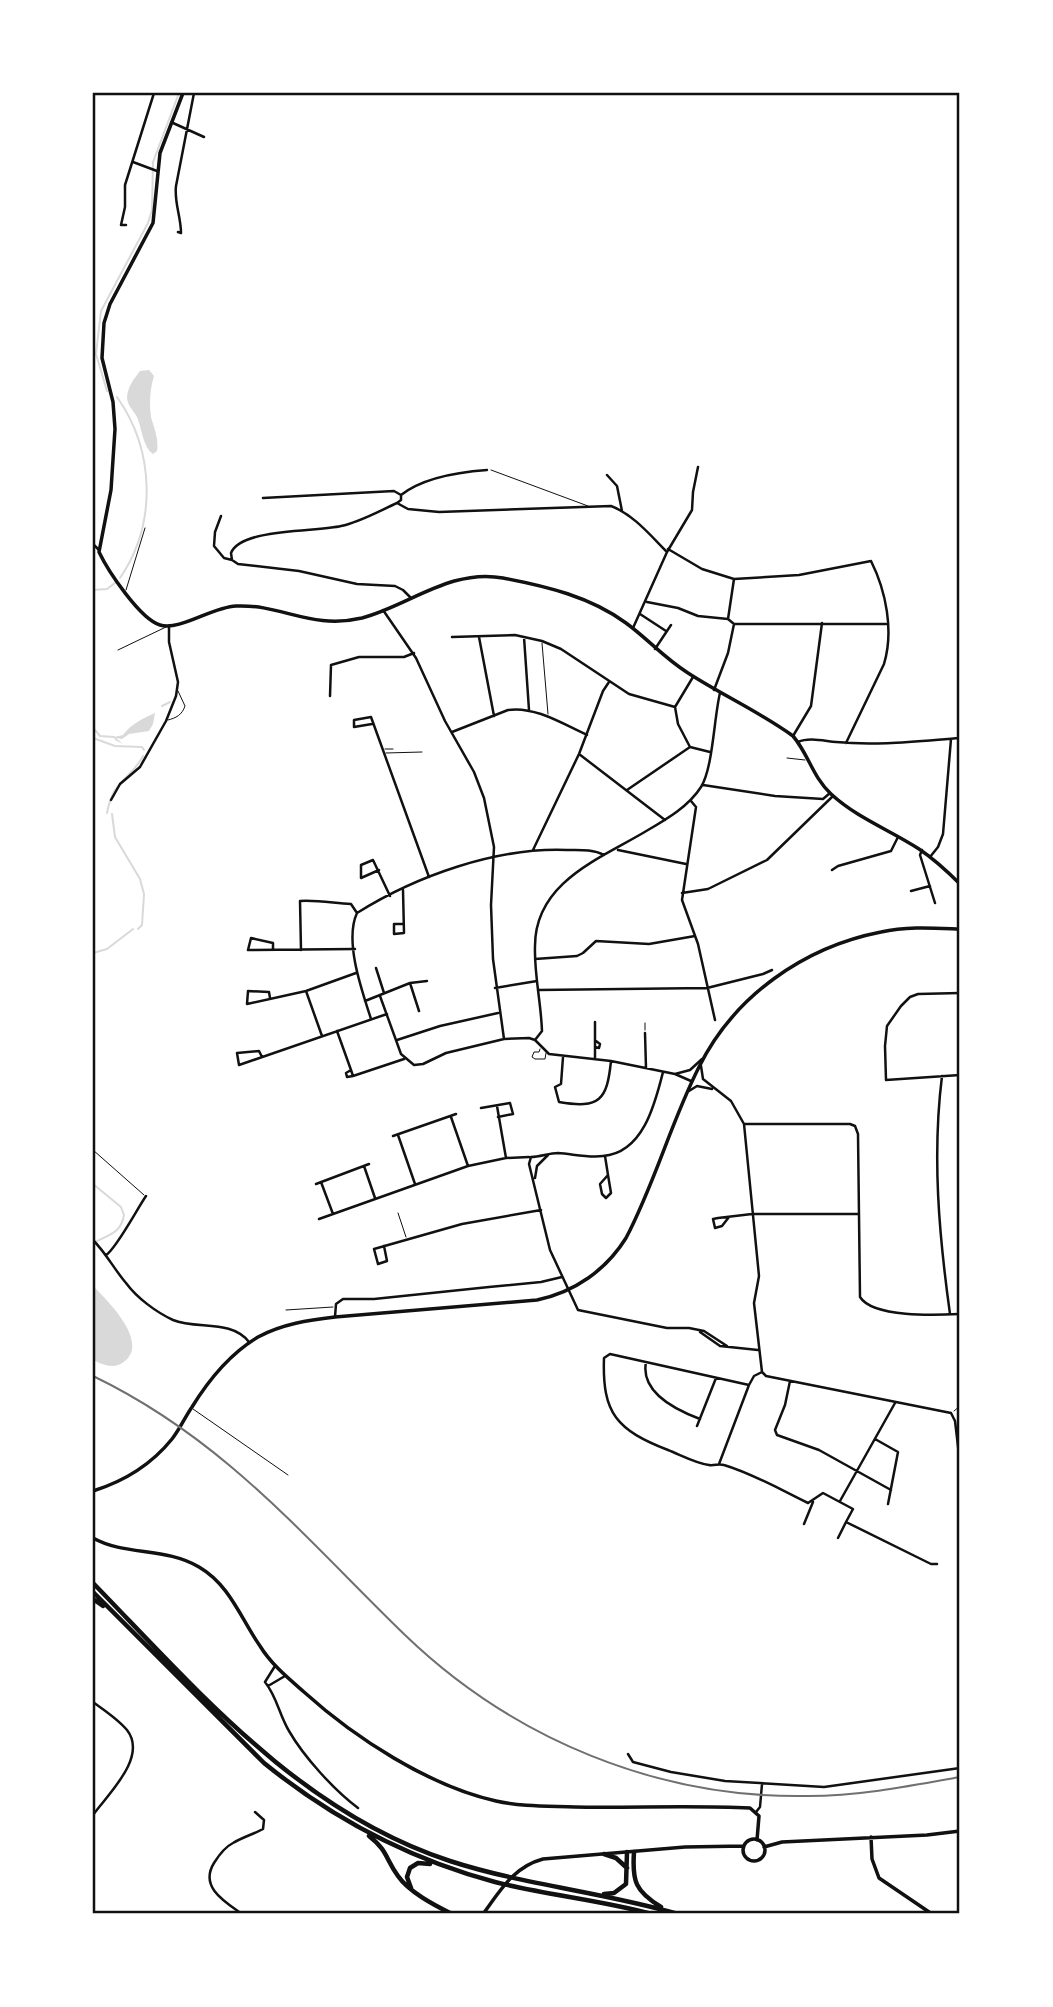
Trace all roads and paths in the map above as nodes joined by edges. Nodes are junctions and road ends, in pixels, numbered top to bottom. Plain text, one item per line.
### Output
1 (154, 93) edge
2 (183, 93) edge
3 (194, 93) edge
4 (173, 123) junction
5 (187, 129) junction
6 (204, 136) dead end
7 (132, 162) junction
8 (157, 171) junction
9 (121, 225) dead end
10 (181, 233) dead end
11 (698, 467) dead end
12 (487, 470) joint
13 (607, 475) dead end
14 (401, 495) junction
15 (263, 498) dead end
16 (397, 503) junction
17 (590, 506) junction
18 (622, 511) junction
19 (221, 516) dead end
20 (145, 528) dead end
21 (93, 544) edge
22 (668, 551) junction
23 (100, 553) junction
24 (232, 559) junction
25 (734, 579) junction
26 (125, 592) junction
27 (410, 597) junction
28 (646, 602) junction
29 (383, 610) junction
30 (640, 614) junction
31 (728, 619) junction
32 (822, 623) junction
33 (734, 624) junction
34 (888, 624) junction
35 (671, 625) dead end
36 (169, 626) junction
37 (633, 628) junction
38 (666, 631) junction
39 (524, 636) junction
40 (452, 637) dead end
41 (479, 637) junction
42 (542, 641) junction
43 (655, 649) junction
44 (118, 650) dead end
45 (414, 653) junction
46 (693, 677) junction
47 (609, 682) junction
48 (177, 689) junction
49 (714, 690) junction
50 (720, 693) junction
51 (330, 696) dead end
52 (675, 707) junction
53 (529, 710) junction
54 (494, 716) junction
55 (548, 718) junction
56 (166, 721) junction
57 (372, 724) junction
58 (451, 732) junction
59 (587, 735) junction
60 (793, 736) junction
61 (960, 738) edge
62 (951, 739) junction
63 (799, 743) junction
64 (846, 743) junction
65 (690, 747) junction
66 (393, 749) dead end
67 (384, 751) junction
68 (422, 752) dead end
69 (710, 752) junction
70 (579, 754) junction
71 (787, 758) dead end
72 (807, 760) junction
73 (703, 785) junction
74 (627, 790) junction
75 (832, 794) junction
76 (111, 800) dead end
77 (691, 800) junction
78 (665, 820) junction
79 (898, 837) junction
80 (616, 849) junction
81 (533, 850) junction
82 (922, 850) junction
83 (604, 855) junction
84 (930, 857) junction
85 (495, 858) junction
86 (686, 864) junction
87 (379, 870) junction
88 (832, 870) dead end
89 (429, 877) junction
90 (960, 884) edge
91 (930, 886) junction
92 (403, 889) junction
93 (911, 891) dead end
94 (682, 893) junction
95 (390, 896) junction
96 (935, 903) dead end
97 (357, 913) junction
98 (403, 924) dead end
99 (960, 929) edge
100 (695, 936) junction
101 (355, 949) junction
102 (273, 950) junction
103 (301, 950) junction
104 (535, 959) junction
105 (376, 968) dead end
106 (772, 970) dead end
107 (356, 973) junction
108 (428, 981) dead end
109 (537, 981) junction
110 (410, 984) junction
111 (495, 988) junction
112 (707, 988) junction
113 (538, 990) junction
114 (306, 991) junction
115 (384, 993) junction
116 (960, 993) edge
117 (380, 996) junction
118 (271, 999) junction
119 (365, 1001) junction
120 (419, 1011) dead end
121 (498, 1013) junction
122 (387, 1014) junction
123 (371, 1019) junction
124 (715, 1020) dead end
125 (595, 1022) dead end
126 (645, 1023) dead end
127 (337, 1031) junction
128 (645, 1033) joint
129 (322, 1036) junction
130 (503, 1038) junction
131 (396, 1040) junction
132 (535, 1040) junction
133 (540, 1046) junction
134 (545, 1051) junction
135 (563, 1056) junction
136 (262, 1057) junction
137 (704, 1057) junction
138 (404, 1059) junction
139 (595, 1059) junction
140 (611, 1060) junction
141 (646, 1068) junction
142 (663, 1072) junction
143 (685, 1072) junction
144 (675, 1074) junction
145 (960, 1075) edge
146 (694, 1076) junction
147 (942, 1076) junction
148 (692, 1082) junction
149 (715, 1090) junction
150 (688, 1091) junction
151 (497, 1106) junction
152 (481, 1108) dead end
153 (456, 1114) dead end
154 (498, 1116) junction
155 (451, 1117) junction
156 (744, 1124) junction
157 (93, 1150) edge
158 (605, 1156) junction
159 (515, 1157) junction
160 (531, 1157) junction
161 (506, 1158) junction
162 (537, 1161) junction
163 (530, 1164) junction
164 (468, 1166) junction
165 (608, 1175) junction
166 (321, 1182) junction
167 (535, 1182) junction
168 (316, 1184) dead end
169 (415, 1184) junction
170 (146, 1196) joint
171 (375, 1198) junction
172 (541, 1210) junction
173 (333, 1213) junction
174 (398, 1213) dead end
175 (752, 1214) junction
176 (858, 1214) junction
177 (729, 1217) junction
178 (319, 1219) dead end
179 (93, 1240) edge
180 (407, 1240) junction
181 (384, 1246) junction
182 (106, 1255) junction
183 (562, 1276) junction
184 (568, 1290) junction
185 (335, 1308) junction
186 (286, 1310) dead end
187 (950, 1314) junction
188 (960, 1314) edge
189 (335, 1317) junction
190 (250, 1343) junction
191 (758, 1350) junction
192 (646, 1362) junction
193 (762, 1372) junction
194 (716, 1378) junction
195 (790, 1381) junction
196 (749, 1385) junction
197 (896, 1402) junction
198 (960, 1406) edge
199 (192, 1407) junction
200 (951, 1413) junction
201 (700, 1419) junction
202 (697, 1426) dead end
203 (875, 1439) junction
204 (960, 1463) edge
205 (719, 1464) junction
206 (857, 1471) junction
207 (288, 1475) dead end
208 (891, 1490) junction
209 (93, 1491) edge
210 (840, 1501) junction
211 (813, 1502) junction
212 (888, 1504) dead end
213 (846, 1522) junction
214 (804, 1524) dead end
215 (93, 1538) edge
216 (838, 1538) dead end
217 (937, 1564) dead end
218 (93, 1583) edge
219 (93, 1591) edge
220 (93, 1599) edge
221 (116, 1615) junction
222 (275, 1666) junction
223 (285, 1676) junction
224 (268, 1686) junction
225 (93, 1702) edge
226 (628, 1754) dead end
227 (960, 1768) edge
228 (762, 1784) junction
229 (358, 1808) dead end
230 (255, 1812) dead end
231 (757, 1812) junction
232 (93, 1815) edge
233 (360, 1829) junction
234 (960, 1831) edge
235 (871, 1837) junction
236 (757, 1840) junction
237 (744, 1846) junction
238 (764, 1847) junction
239 (630, 1852) junction
240 (604, 1854) junction
241 (446, 1867) junction
242 (628, 1869) junction
243 (412, 1889) junction
244 (596, 1894) junction
245 (667, 1911) junction
246 (242, 1914) edge
247 (451, 1914) edge
248 (483, 1914) edge
249 (652, 1914) edge
250 (678, 1914) edge
251 (932, 1914) edge

1 - 7 street
2 - 4 street
3 - 5 street
4 - 5 street
4 - 8 street
5 - 6 street
5 - 10 street
7 - 8 street
7 - 9 street
8 - 23 street
11 - 22 street
12 - 14 street
12 - 17 lane
13 - 18 street
14 - 15 street
14 - 16 street
16 - 17 street
16 - 24 street
17 - 18 street
18 - 22 street
19 - 24 street
20 - 26 lane
21 - 23 street
22 - 25 street
22 - 28 street
23 - 26 street
24 - 27 street
25 - 31 street
25 - 34 street
26 - 36 street
27 - 29 street
27 - 37 street
28 - 30 street
28 - 31 street
29 - 36 street
29 - 45 street
30 - 37 street
30 - 38 street
31 - 33 street
32 - 33 street
32 - 34 street
32 - 60 street
33 - 49 street
34 - 64 street
35 - 38 street
36 - 44 lane
36 - 48 street
37 - 43 street
38 - 43 street
39 - 41 street
39 - 42 street
39 - 53 street
40 - 41 street
41 - 54 street
42 - 47 street
42 - 55 lane
43 - 46 street
45 - 51 street
45 - 58 street
46 - 49 street
46 - 52 street
47 - 52 street
47 - 59 street
48 - 56 street
48 - 56 lane
49 - 50 street
50 - 60 street
50 - 69 street
52 - 65 street
53 - 54 street
53 - 55 street
54 - 58 street
55 - 59 street
56 - 76 street
57 - 57 street
57 - 67 street
58 - 85 street
59 - 70 street
60 - 63 street
61 - 62 street
62 - 64 street
62 - 84 street
63 - 64 street
63 - 72 street
65 - 69 street
65 - 74 street
66 - 67 lane
67 - 68 lane
67 - 89 street
69 - 73 street
70 - 74 street
70 - 81 street
71 - 72 lane
72 - 75 street
73 - 75 street
73 - 77 street
74 - 78 street
75 - 79 street
75 - 94 street
77 - 78 street
77 - 86 street
78 - 80 street
79 - 82 street
79 - 88 street
80 - 83 street
80 - 86 street
81 - 83 street
81 - 85 street
82 - 84 street
82 - 91 street
83 - 104 street
84 - 90 street
85 - 89 street
85 - 111 street
86 - 94 street
87 - 87 street
87 - 95 street
89 - 92 street
91 - 93 street
91 - 96 street
92 - 95 street
92 - 98 street
94 - 100 street
95 - 97 street
97 - 101 street
97 - 103 street
99 - 137 street
100 - 104 street
100 - 112 street
101 - 103 street
101 - 107 street
102 - 102 street
102 - 103 street
104 - 109 street
105 - 115 street
106 - 112 street
107 - 114 street
107 - 119 street
108 - 110 street
109 - 111 street
109 - 113 street
110 - 115 street
110 - 120 street
111 - 121 street
112 - 113 street
112 - 124 street
113 - 132 street
114 - 118 street
114 - 129 street
115 - 117 street
116 - 147 street
117 - 119 street
117 - 122 street
118 - 118 street
119 - 123 street
121 - 130 street
121 - 131 street
122 - 123 street
122 - 131 street
123 - 127 street
125 - 139 street
126 - 128 lane
127 - 129 street
127 - 138 street
128 - 141 street
129 - 136 street
130 - 132 street
130 - 138 street
131 - 138 street
132 - 133 street
133 - 134 street
133 - 134 lane
134 - 135 street
135 - 139 street
135 - 140 street
136 - 136 street
137 - 143 street
137 - 146 street
137 - 149 street
139 - 140 street
140 - 141 street
141 - 142 street
142 - 144 street
142 - 158 street
143 - 144 street
143 - 146 street
144 - 148 street
145 - 147 street
146 - 148 street
147 - 187 street
148 - 150 street
149 - 150 street
149 - 156 street
150 - 184 street
151 - 152 street
151 - 154 street
151 - 154 street
153 - 155 street
154 - 161 street
155 - 164 street
155 - 169 street
156 - 175 street
156 - 176 street
157 - 170 lane
158 - 162 street
158 - 165 street
159 - 160 street
159 - 161 street
159 - 163 street
160 - 162 street
160 - 163 street
161 - 164 street
162 - 163 street
162 - 167 street
163 - 167 street
164 - 169 street
165 - 165 street
166 - 168 street
166 - 171 street
166 - 173 street
167 - 172 street
169 - 171 street
170 - 182 street
171 - 173 street
172 - 180 street
172 - 183 street
173 - 178 street
174 - 180 lane
175 - 176 street
175 - 177 street
175 - 191 street
176 - 187 street
177 - 177 street
179 - 182 street
180 - 181 street
181 - 181 street
182 - 190 street
183 - 184 street
183 - 185 street
184 - 189 street
184 - 191 street
185 - 186 lane
185 - 189 street
187 - 188 street
189 - 190 street
190 - 199 street
191 - 193 street
192 - 194 street
192 - 201 street
192 - 205 street
193 - 195 street
193 - 196 street
194 - 196 street
194 - 201 street
195 - 197 street
195 - 206 street
196 - 205 street
197 - 200 street
197 - 203 street
198 - 200 lane
199 - 207 lane
199 - 209 street
200 - 204 street
201 - 202 street
203 - 206 street
203 - 208 street
205 - 211 street
206 - 208 street
206 - 210 street
208 - 212 street
210 - 211 street
210 - 213 street
211 - 214 street
213 - 216 street
213 - 217 street
215 - 222 street
218 - 244 highway
219 - 221 highway
220 - 221 highway
221 - 233 highway
222 - 223 street
222 - 224 street
223 - 224 street
223 - 231 street
224 - 229 street
225 - 232 street
226 - 228 street
227 - 228 street
228 - 231 street
230 - 246 street
231 - 236 street
233 - 241 highway
233 - 243 highway
234 - 235 street
235 - 238 street
235 - 251 street
236 - 237 street
236 - 238 street
237 - 238 street
237 - 239 street
239 - 240 street
239 - 242 highway
239 - 245 highway
240 - 242 highway
240 - 248 street
241 - 243 highway
241 - 249 highway
242 - 244 highway
243 - 247 highway
244 - 245 highway
245 - 250 highway

